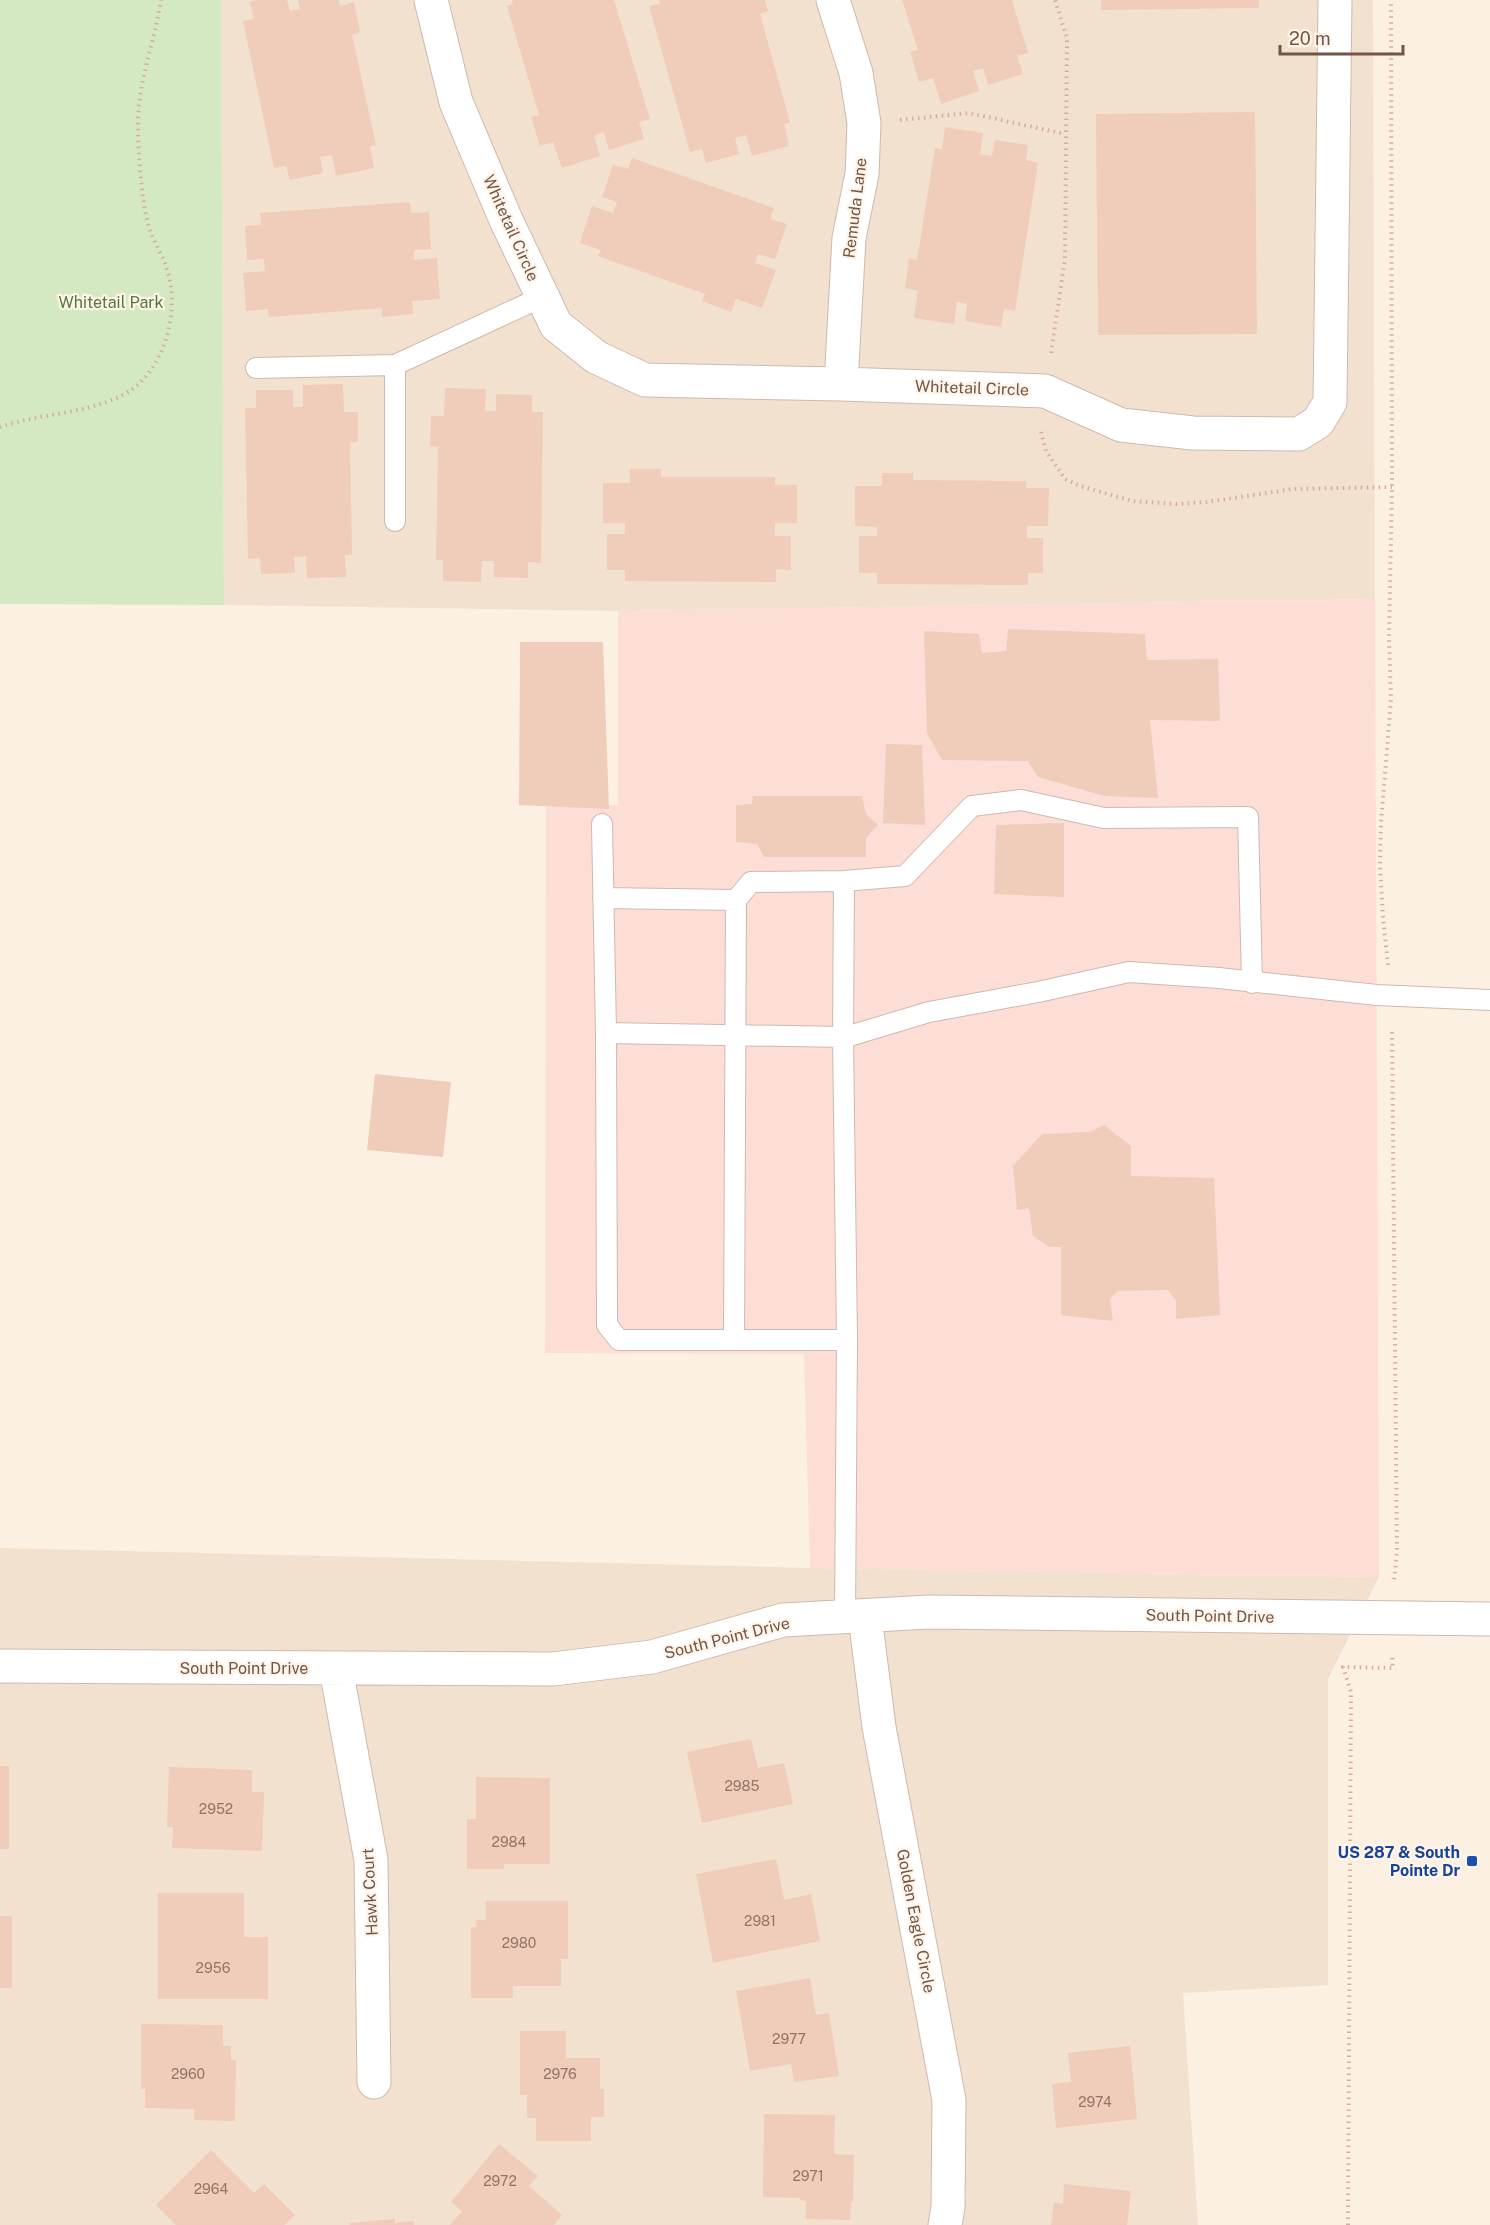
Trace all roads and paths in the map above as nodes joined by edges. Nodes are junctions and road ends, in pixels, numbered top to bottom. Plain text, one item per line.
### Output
1 (160, 0) edge
2 (431, 0) edge
3 (833, 0) edge
4 (1055, 0) edge
5 (1335, 0) edge
6 (1391, 0) edge
7 (864, 123) junction
8 (1065, 134) junction
9 (542, 297) junction
10 (395, 365) junction
11 (256, 368) dead end
12 (841, 384) junction
13 (1045, 391) junction
14 (0, 427) edge
15 (1392, 487) junction
16 (395, 521) dead end
17 (602, 824) dead end
18 (844, 881) junction
19 (603, 898) junction
20 (736, 900) junction
21 (1389, 969) dead end
22 (1252, 982) junction
23 (1490, 1000) edge
24 (606, 1033) junction
25 (736, 1035) junction
26 (843, 1037) junction
27 (734, 1341) junction
28 (847, 1341) junction
29 (855, 1617) junction
30 (1490, 1619) edge
31 (0, 1666) edge
32 (336, 1669) junction
33 (374, 2082) dead end
34 (945, 2225) edge

1 - 14 path
2 - 9 street, Whitetail Circle
3 - 7 street, Remuda Lane
4 - 8 path
5 - 13 street, Whitetail Circle
6 - 15 path
7 - 8 path
7 - 12 street, Remuda Lane
8 - 13 path
9 - 10 lane
9 - 12 street, Whitetail Circle
10 - 11 lane
10 - 16 lane
12 - 13 street, Whitetail Circle
13 - 15 path
15 - 21 path
17 - 19 lane
18 - 20 lane
18 - 22 lane
18 - 26 lane
19 - 20 lane
19 - 24 lane
20 - 25 lane
22 - 23 lane
22 - 26 lane
24 - 25 lane
24 - 27 lane
25 - 26 lane
25 - 27 lane
26 - 28 lane
27 - 28 lane
28 - 29 lane
29 - 30 street, South Point Drive
29 - 32 street, South Point Drive
29 - 34 street, Golden Eagle Circle
31 - 32 street, South Point Drive
32 - 33 street, Hawk Court

